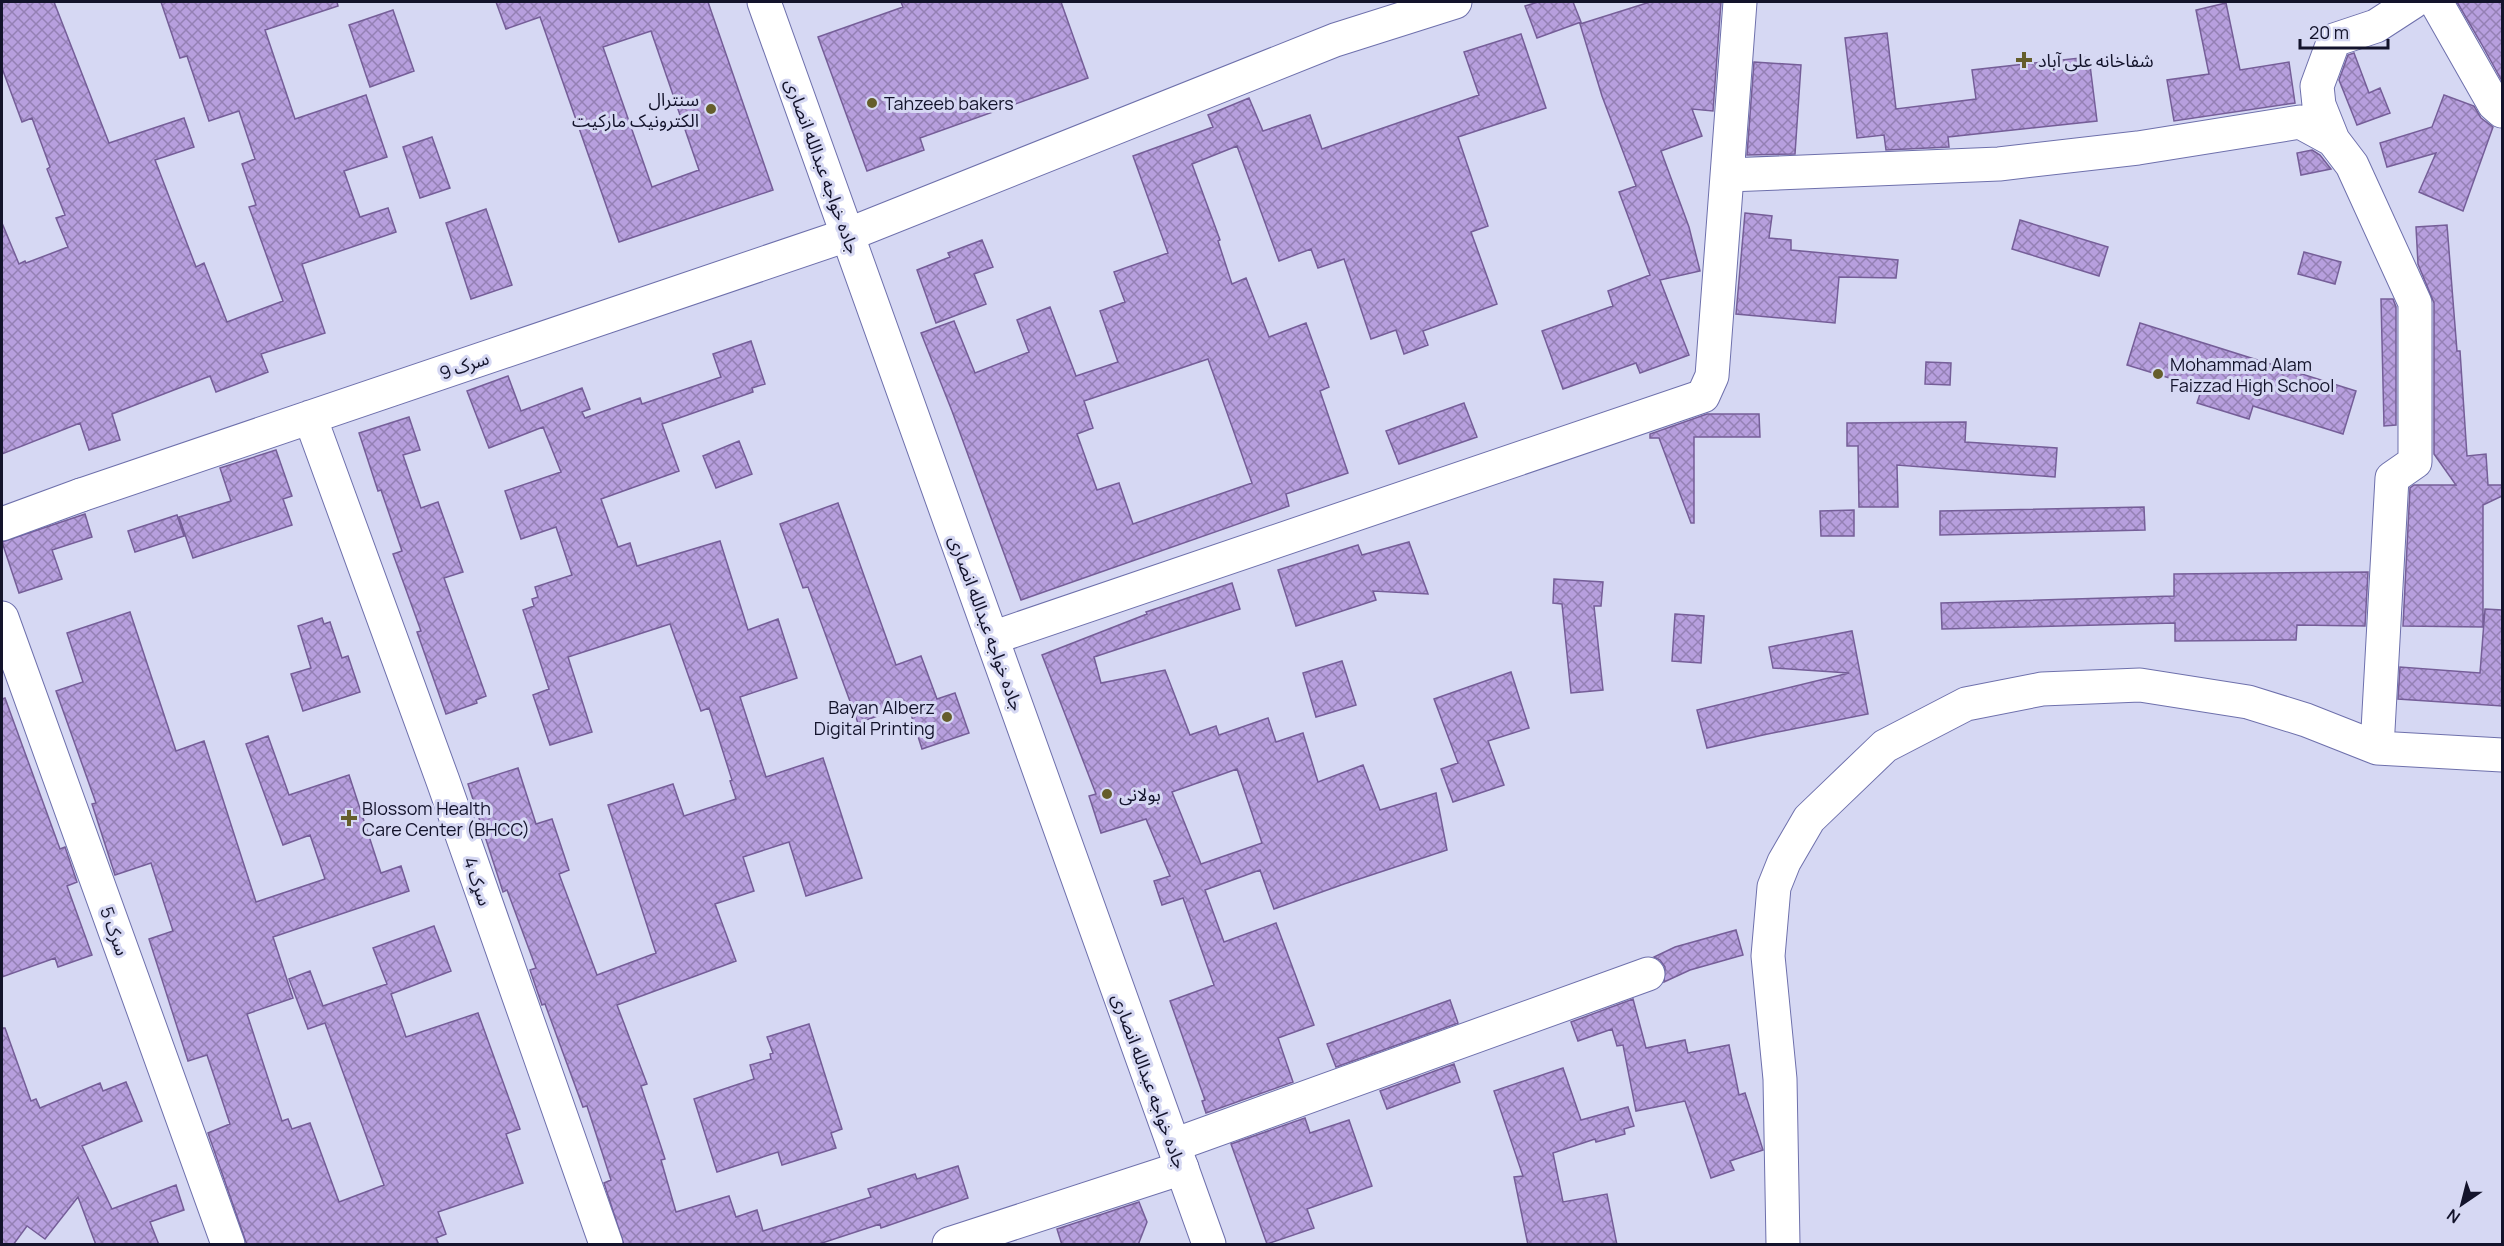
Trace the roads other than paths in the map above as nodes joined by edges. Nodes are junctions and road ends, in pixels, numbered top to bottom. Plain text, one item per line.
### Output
1 (764, 2) edge
2 (1455, 2) edge
3 (1740, 2) edge
4 (2413, 2) edge
5 (2436, 2) edge
6 (2502, 111) edge
7 (2333, 140) junction
8 (1728, 176) junction
9 (847, 235) junction
10 (310, 417) junction
11 (2, 524) edge
12 (2, 618) edge
13 (992, 638) junction
14 (2377, 748) junction
15 (2502, 755) edge
16 (1648, 974) dead end
17 (1178, 1157) junction
18 (228, 1245) edge
19 (606, 1245) edge
20 (949, 1245) edge
21 (1209, 1245) edge
22 (1783, 1245) edge

1 - 9 street, جاده خواجه عبدالله انصاری
2 - 9 street, سرک 9
3 - 8 street
4 - 7 street
5 - 6 street
7 - 8 street
7 - 14 street
8 - 13 street
9 - 10 street, سرک 9
9 - 13 street, جاده خواجه عبدالله انصاری
10 - 11 street, سرک 9
10 - 19 street, سړک 4
12 - 18 street, سرک 5
13 - 17 street, جاده خواجه عبدالله انصاری
14 - 15 street
14 - 22 street
16 - 17 street
17 - 20 street
17 - 21 street, جاده خواجه عبدالله انصاری

